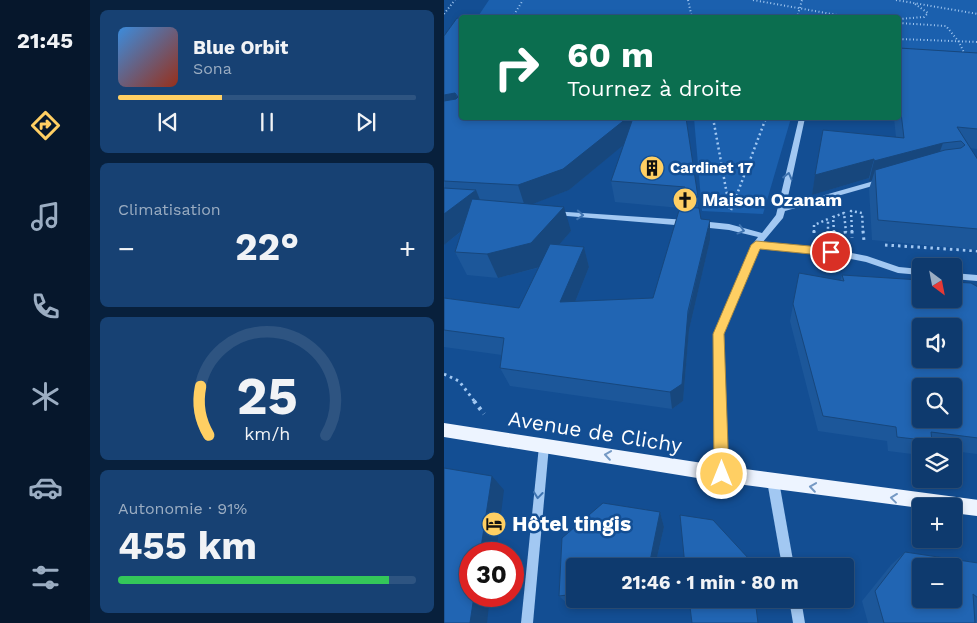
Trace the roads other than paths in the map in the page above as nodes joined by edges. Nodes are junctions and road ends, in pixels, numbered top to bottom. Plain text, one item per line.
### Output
1 (802, 120) edge
2 (890, 179) edge
3 (781, 210) junction
4 (543, 212) edge
5 (763, 236) junction
6 (756, 245) junction
7 (912, 271) edge
8 (962, 277) edge
9 (977, 278) edge
10 (444, 430) edge
11 (544, 446) junction
12 (722, 474) junction
13 (773, 481) junction
14 (977, 508) edge
15 (787, 558) edge
16 (796, 608) edge
17 (527, 623) edge
18 (799, 623) edge

3 -> 1 street
2 - 3 street
3 - 5 street
4 -> 5 street
5 - 6 street
6 - 7 street
6 - 12 street
8 - 9 street
10 - 11 main road, Avenue de Clichy
12 -> 11 main road, Avenue de Clichy
11 -> 17 street
12 - 13 main road, Avenue de Clichy
14 -> 13 main road, Avenue de Clichy
13 - 15 street
16 - 18 street

